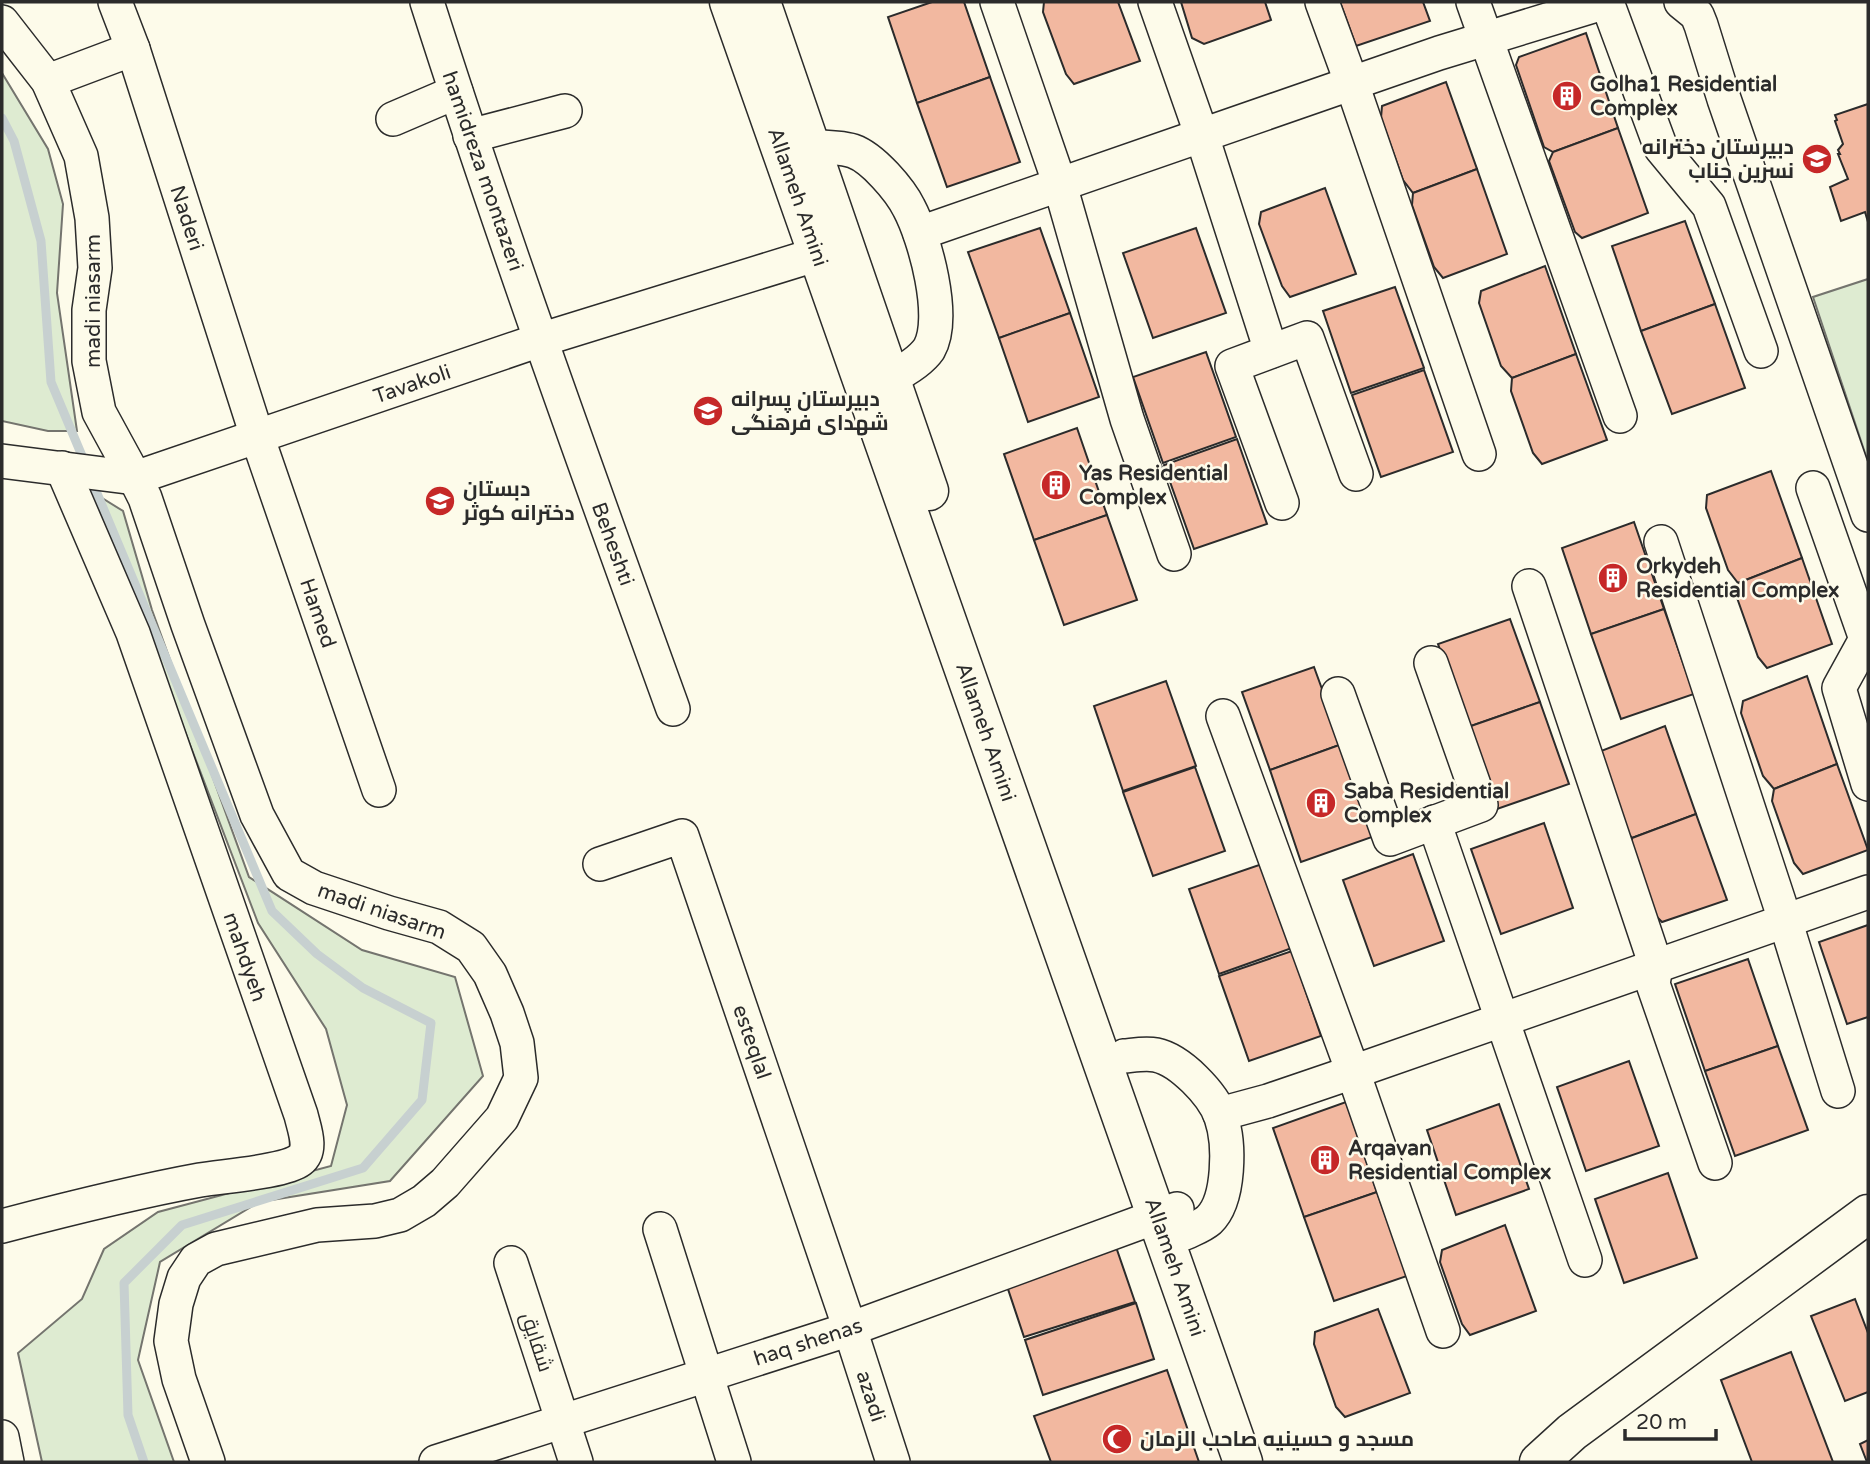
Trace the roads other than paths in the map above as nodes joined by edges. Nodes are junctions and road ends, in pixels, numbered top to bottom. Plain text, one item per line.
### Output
1 (115, 2) edge
2 (427, 2) edge
3 (729, 2) edge
4 (761, 2) edge
5 (997, 2) edge
6 (1156, 2) edge
7 (1322, 2) edge
8 (1473, 2) edge
9 (1607, 2) edge
10 (1681, 2) edge
11 (2, 22) edge
12 (1486, 39) junction
13 (133, 49) junction
14 (48, 81) junction
15 (1352, 84) junction
16 (456, 92) junction
17 (565, 111) dead end
18 (393, 119) dead end
19 (470, 136) junction
20 (1202, 136) junction
21 (811, 147) junction
22 (1060, 185) junction
23 (920, 233) junction
24 (818, 254) junction
25 (540, 340) junction
26 (1271, 351) junction
27 (1761, 351) dead end
28 (890, 378) junction
29 (1620, 416) dead end
30 (257, 436) junction
31 (1479, 454) dead end
32 (2, 461) edge
33 (62, 468) junction
34 (1356, 474) dead end
35 (135, 478) junction
36 (1813, 488) dead end
37 (1282, 503) dead end
38 (1868, 515) edge
39 (1661, 542) dead end
40 (1174, 554) dead end
41 (1529, 586) dead end
42 (1431, 663) dead end
43 (1338, 694) dead end
44 (673, 709) dead end
45 (1223, 716) dead end
46 (1868, 784) edge
47 (379, 790) dead end
48 (1434, 822) junction
49 (600, 864) dead end
50 (1868, 892) edge
51 (1785, 920) junction
52 (1656, 966) junction
53 (1502, 1020) junction
54 (1124, 1056) junction
55 (1353, 1072) junction
56 (1838, 1091) dead end
57 (1220, 1114) junction
58 (1714, 1163) dead end
59 (1868, 1214) edge
60 (1173, 1220) junction
61 (2, 1226) edge
62 (660, 1229) dead end
63 (1585, 1260) dead end
64 (511, 1263) dead end
65 (850, 1329) junction
66 (1443, 1331) dead end
67 (1690, 1347) junction
68 (706, 1375) junction
69 (562, 1422) junction
70 (2, 1437) edge
71 (7, 1462) edge
72 (208, 1462) edge
73 (436, 1462) edge
74 (576, 1462) edge
75 (734, 1462) edge
76 (893, 1462) edge
77 (1243, 1462) edge
78 (1265, 1462) edge
79 (1539, 1462) edge
80 (1574, 1462) edge

1 - 13 street, Naderi
2 - 16 street, hamidreza montazeri
3 - 24 main road, Allameh Amini
4 - 21 main road, Allameh Amini
5 - 22 street
6 - 20 street
7 - 15 street
8 - 12 street
9 - 12 street
9 - 27 street
10 - 38 street
11 - 14 street, madi niasarm
12 - 15 street
12 - 29 street
13 - 14 street
13 - 30 street, Naderi
14 - 35 street, madi niasarm
15 - 20 street
15 - 31 street
16 - 18 street
16 - 19 street, hamidreza montazeri
17 - 19 street
19 - 25 street, hamidreza montazeri
20 - 22 street
20 - 26 street
21 - 23 street
21 - 28 main road, Allameh Amini
22 - 23 street
22 - 40 street
23 - 28 street
24 - 25 street, Tavakoli
24 - 60 main road, Allameh Amini
25 - 30 street, Tavakoli
25 - 44 street, Beheshti
26 - 34 street
26 - 37 street
28 - 54 main road, Allameh Amini
30 - 35 street, Tavakoli
30 - 47 street, Hamed
32 - 33 street, Tavakoli
33 - 35 street, Tavakoli
33 - 61 street, mahdyeh
35 - 72 street, madi niasarm
36 - 46 street
39 - 51 street
41 - 52 street
42 - 48 street
43 - 48 street
45 - 55 street
48 - 53 street
49 - 65 street, esteqlal
50 - 51 street
51 - 52 street
51 - 56 street
52 - 53 street
52 - 58 street
53 - 55 street
53 - 63 street
54 - 57 street
54 - 60 main road, Allameh Amini
55 - 57 street
55 - 66 street
57 - 60 street, haq shenas
59 - 67 main road
60 - 65 street, haq shenas
60 - 77 main road, Allameh Amini
60 - 78 main road, Allameh Amini
62 - 68 street
64 - 69 street, شقایق
65 - 68 street, haq shenas
65 - 76 street, azadi
67 - 79 main road
67 - 80 main road
68 - 69 street, haq shenas
68 - 75 street
69 - 73 street, haq shenas
69 - 74 street, شقایق
70 - 71 street

